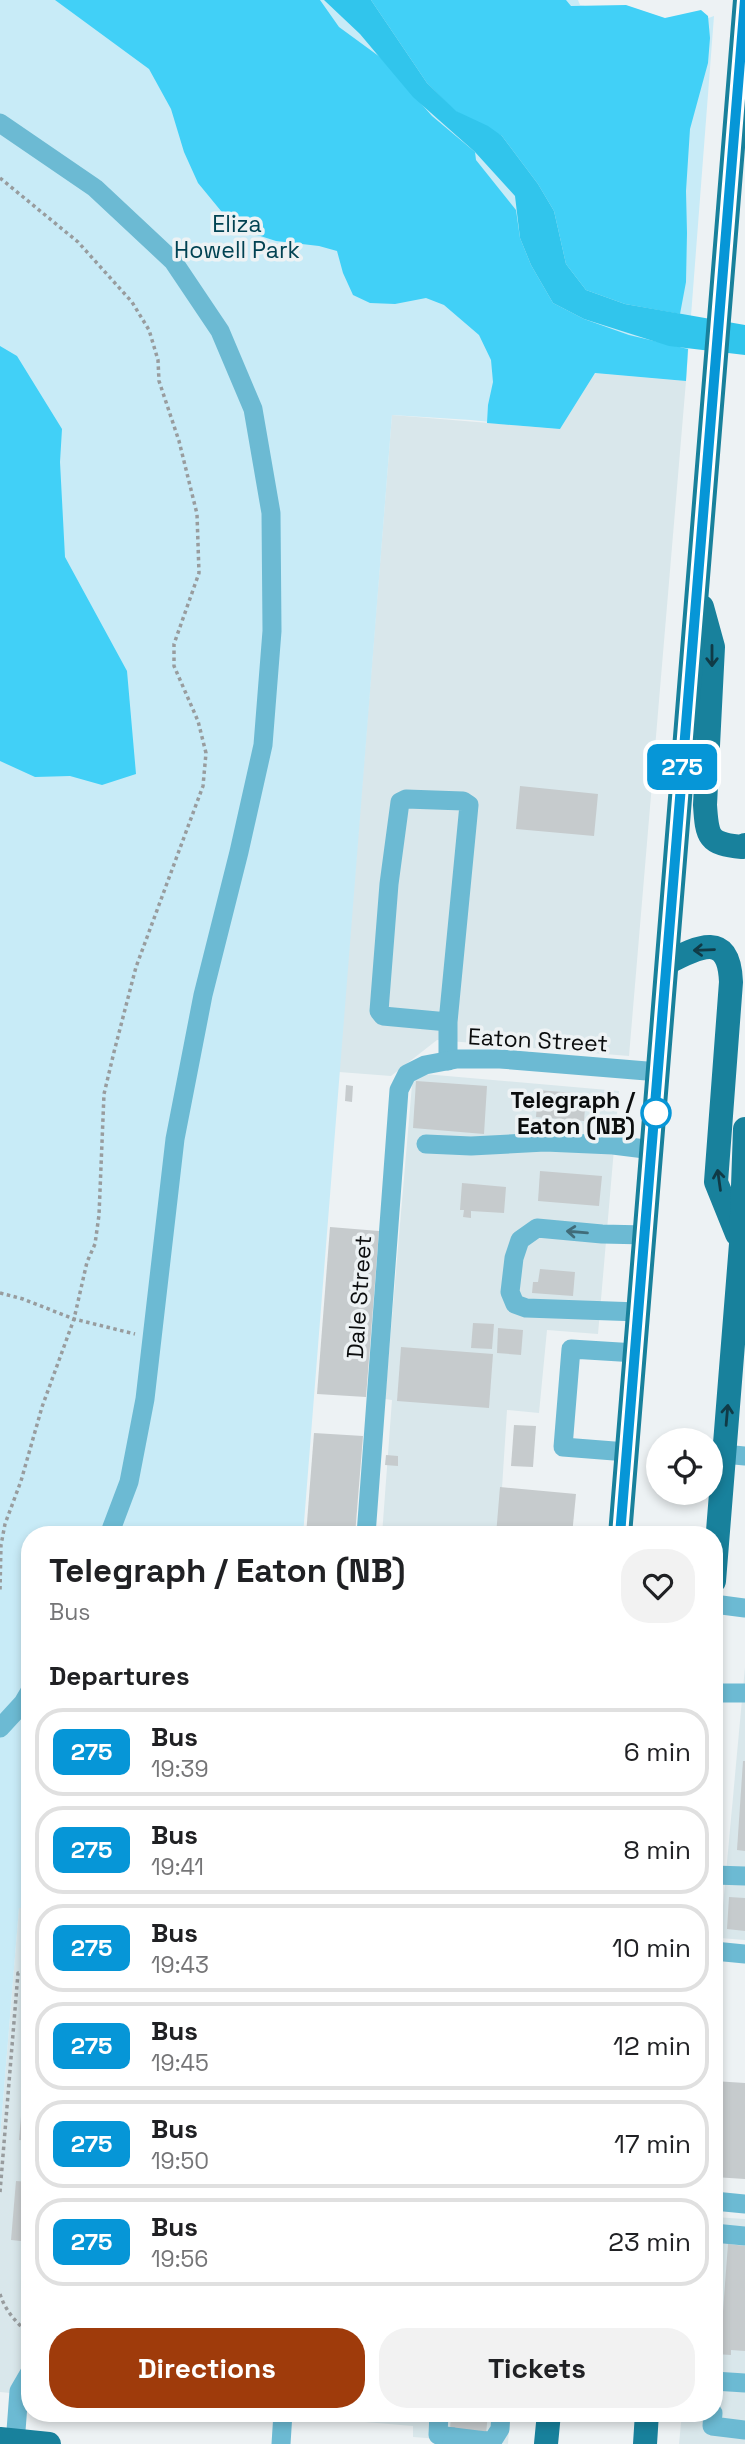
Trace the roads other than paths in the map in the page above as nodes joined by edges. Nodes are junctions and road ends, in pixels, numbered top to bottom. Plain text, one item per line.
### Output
1 (745, 0) edge
2 (0, 123) edge
3 (697, 590) junction
4 (745, 845) edge
5 (667, 963) junction
6 (448, 1022) junction
7 (448, 1061) junction
8 (415, 1069) joint
9 (659, 1072) junction
10 (426, 1143) dead end
11 (744, 1143) edge
12 (653, 1150) junction
13 (646, 1235) junction
14 (741, 1244) junction
15 (639, 1312) junction
16 (636, 1353) junction
17 (627, 1452) junction
18 (735, 1455) edge
19 (623, 1503) junction
20 (112, 1526) edge
21 (367, 1526) edge
22 (621, 1526) edge
23 (628, 1526) edge
24 (723, 1527) edge
25 (723, 1605) edge
26 (745, 1608) edge
27 (723, 1693) edge
28 (745, 1693) edge
29 (21, 1705) edge
30 (0, 1728) edge
31 (723, 1875) edge
32 (745, 1876) edge
33 (723, 1952) edge
34 (745, 1954) edge
35 (723, 2203) edge
36 (745, 2204) edge
37 (723, 2233) edge
38 (745, 2236) edge
39 (745, 2384) edge
40 (723, 2385) edge
41 (21, 2388) edge
42 (282, 2422) edge
43 (439, 2422) edge
44 (500, 2422) edge
45 (548, 2422) edge
46 (646, 2422) edge
47 (712, 2422) edge
48 (745, 2430) edge
49 (452, 2440) edge
50 (10, 2441) edge
51 (49, 2444) edge
52 (281, 2444) edge
53 (546, 2444) edge
54 (645, 2444) edge

1 - 3 main road
2 - 20 street
3 -> 4 main road
3 - 5 main road
5 - 9 main road
14 -> 5 main road
6 - 6 street
6 - 7 street
7 - 8 street, Eaton Street
7 - 9 street, Eaton Street
8 - 21 street, Dale Street
9 - 12 main road
10 - 12 street
11 - 14 main road
12 - 13 main road
13 - 15 main road
13 -> 15 street
18 -> 14 main road
15 - 16 main road
16 - 17 main road
16 - 17 street
17 - 19 main road
18 - 24 main road
19 - 22 main road
19 - 23 main road
25 - 26 street
27 - 28 street
29 - 30 street
31 - 32 street
33 - 34 street
35 - 36 street
37 - 38 street
39 - 40 street
41 - 50 street
42 - 52 street
43 - 49 street
44 - 49 street
45 - 53 main road
46 - 54 main road
47 - 48 street
50 - 51 main road

